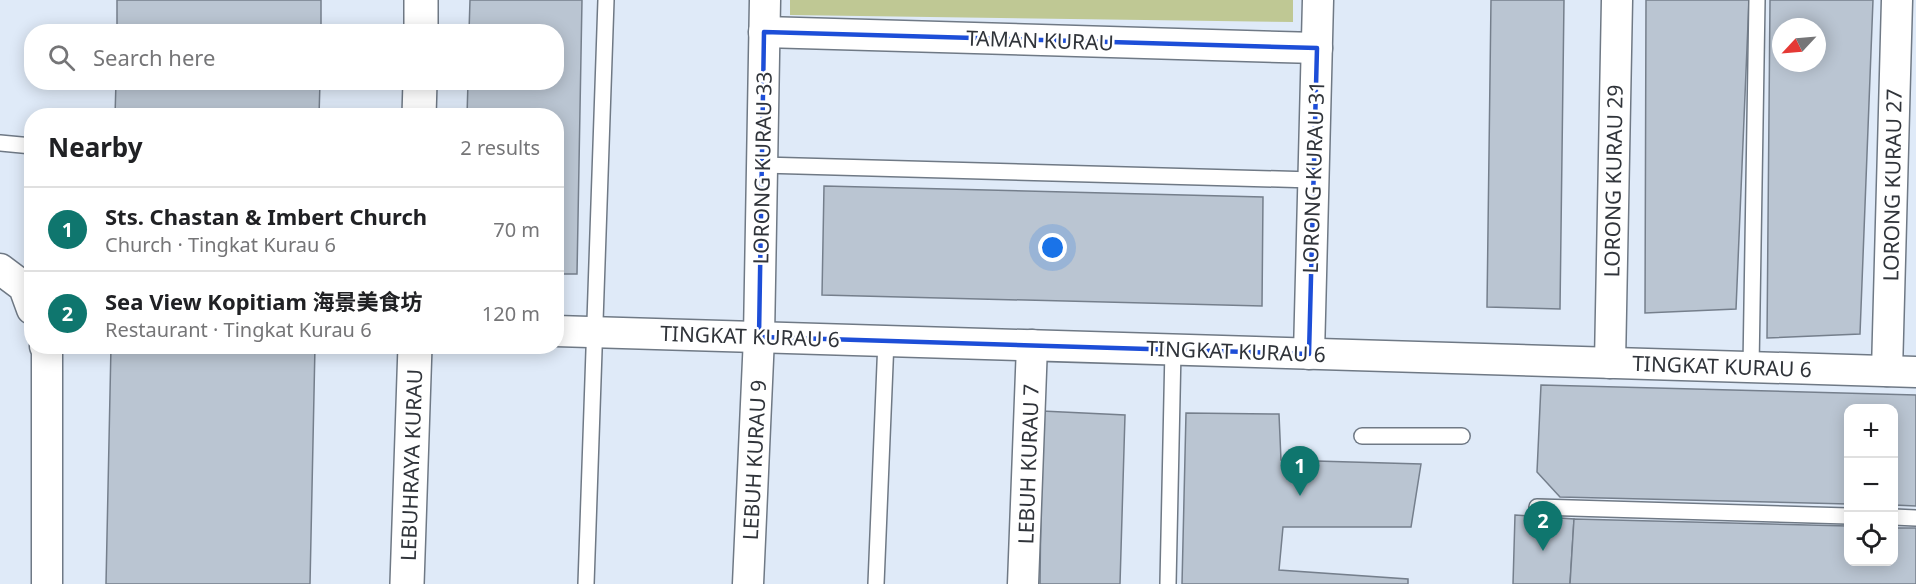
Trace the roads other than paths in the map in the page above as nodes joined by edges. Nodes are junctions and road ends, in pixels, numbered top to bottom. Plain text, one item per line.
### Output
1 (421, 0) edge
2 (606, 0) edge
3 (765, 0) edge
4 (1318, 0) edge
5 (1617, 0) edge
6 (1757, 0) edge
7 (1897, 0) edge
8 (421, 24) edge
9 (764, 32) junction
10 (1317, 48) junction
11 (420, 90) edge
12 (419, 108) edge
13 (0, 143) edge
14 (24, 145) edge
15 (762, 165) junction
16 (1313, 180) junction
17 (0, 269) edge
18 (24, 287) edge
19 (564, 330) edge
20 (595, 332) junction
21 (759, 337) junction
22 (886, 340) junction
23 (1032, 345) junction
24 (1173, 349) junction
25 (47, 354) edge
26 (415, 354) edge
27 (1309, 354) junction
28 (1610, 363) junction
29 (1752, 367) junction
30 (1902, 371) edge
31 (1362, 436) dead end
32 (1462, 436) dead end
33 (1537, 507) dead end
34 (1844, 516) edge
35 (1898, 517) edge
36 (1916, 518) edge
37 (46, 584) edge
38 (407, 584) edge
39 (586, 584) edge
40 (748, 584) edge
41 (876, 584) edge
42 (1023, 584) edge
43 (1168, 584) edge

1 - 8 street
2 - 20 lane
3 - 9 street, LORONG KURAU 33
4 - 10 street, LORONG KURAU 31
5 - 28 street, LORONG KURAU 29
6 - 29 lane
7 - 30 street, LORONG KURAU 27
9 - 10 street, TAMAN KURAU
9 - 15 street, LORONG KURAU 33
10 - 16 street, LORONG KURAU 31
11 - 12 street
13 - 14 lane
15 - 16 lane
15 - 21 street, LORONG KURAU 33
16 - 27 street, LORONG KURAU 31
17 - 18 street
19 - 20 street, TINGKAT KURAU 6
20 - 21 street, TINGKAT KURAU 6
20 - 39 lane
21 - 22 street, TINGKAT KURAU 6
21 - 40 street, LEBUH KURAU 9
22 - 23 street, TINGKAT KURAU 6
22 - 41 lane
23 - 24 street, TINGKAT KURAU 6
23 - 42 street, LEBUH KURAU 7
24 - 27 street, TINGKAT KURAU 6
24 - 43 lane
25 - 37 street
26 - 38 street, LEBUHRAYA KURAU
27 - 28 street, TINGKAT KURAU 6
28 - 29 street, TINGKAT KURAU 6
29 - 30 street, TINGKAT KURAU 6
31 - 32 lane
33 - 34 lane
35 - 36 lane

